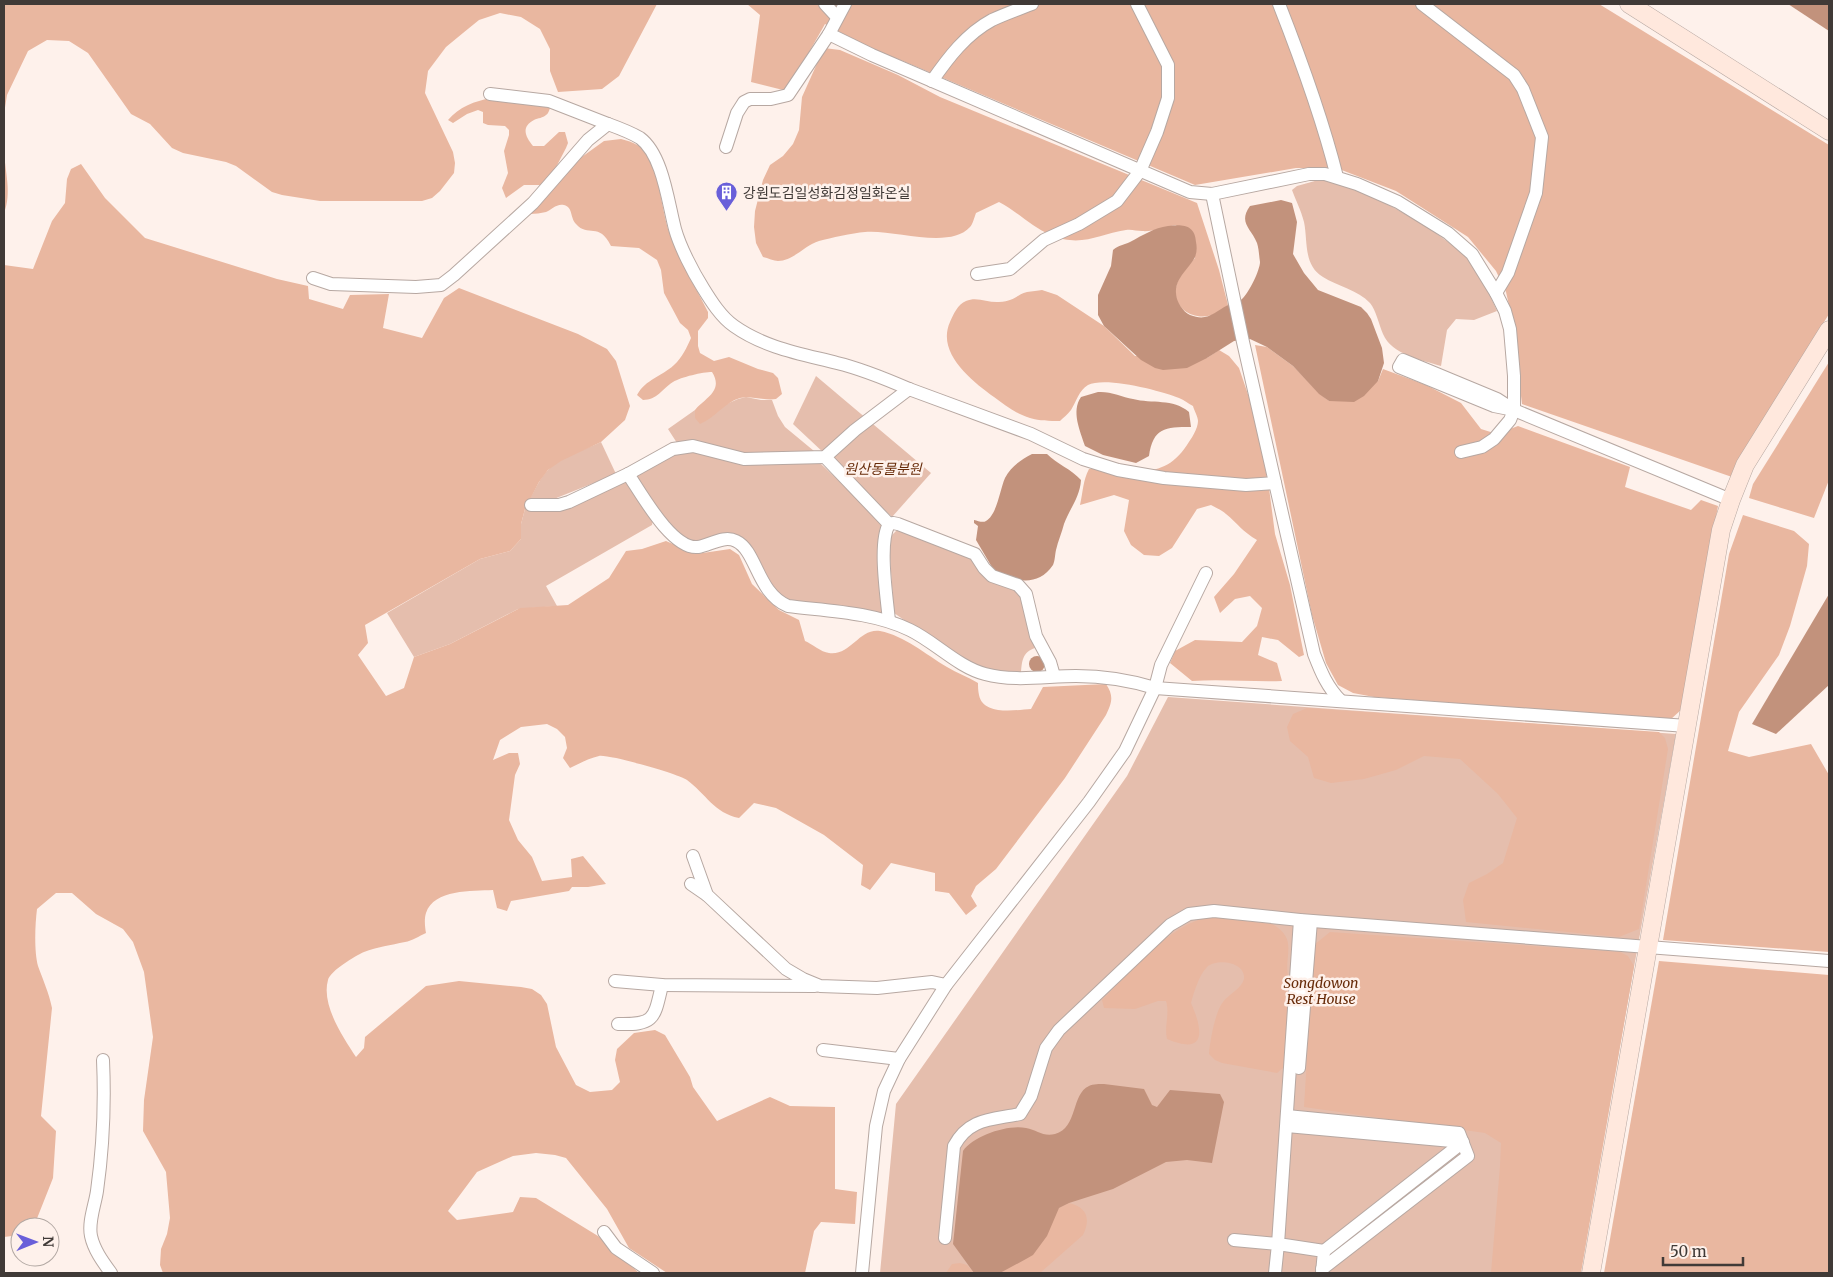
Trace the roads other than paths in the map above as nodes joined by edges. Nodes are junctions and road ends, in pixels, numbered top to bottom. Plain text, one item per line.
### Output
1 (825, 4) edge
2 (845, 4) edge
3 (1032, 4) edge
4 (1137, 4) edge
5 (1279, 4) edge
6 (1422, 4) edge
7 (1628, 4) edge
8 (838, 17) junction
9 (829, 34) junction
10 (932, 81) junction
11 (490, 94) dead end
12 (608, 124) junction
13 (1829, 131) edge
14 (726, 146) dead end
15 (1140, 171) junction
16 (1337, 177) junction
17 (1212, 194) junction
18 (978, 274) dead end
19 (313, 278) dead end
20 (1496, 293) junction
21 (1829, 330) edge
22 (909, 389) junction
23 (1514, 410) junction
24 (1461, 452) dead end
25 (825, 457) junction
26 (628, 474) junction
27 (1275, 483) junction
28 (1731, 500) junction
29 (531, 505) dead end
30 (889, 524) junction
31 (1206, 574) dead end
32 (890, 621) junction
33 (1054, 676) junction
34 (1155, 688) junction
35 (1341, 701) junction
36 (1687, 726) junction
37 (693, 856) dead end
38 (690, 884) dead end
39 (707, 895) junction
40 (1306, 920) junction
41 (1648, 946) junction
42 (1829, 961) edge
43 (615, 981) dead end
44 (662, 985) junction
45 (946, 985) junction
46 (820, 986) junction
47 (618, 1024) dead end
48 (823, 1050) dead end
49 (899, 1059) junction
50 (103, 1060) dead end
51 (1291, 1121) junction
52 (1462, 1142) junction
53 (604, 1232) dead end
54 (945, 1238) dead end
55 (1234, 1240) dead end
56 (1278, 1244) junction
57 (1324, 1251) junction
58 (1322, 1271) edge
59 (111, 1273) edge
60 (652, 1273) edge
61 (862, 1273) edge
62 (1274, 1273) edge
63 (1591, 1273) edge

1 - 8 street
2 - 8 street
3 - 10 street
4 - 15 street
5 - 16 street
6 - 20 street
7 - 13 main road
8 - 9 street
9 - 10 street
9 - 14 street
10 - 15 street
11 - 12 street
12 - 19 street
12 - 22 street
15 - 17 street
15 - 18 street
16 - 17 street
16 - 20 street
17 - 27 street
20 - 23 street
21 - 28 main road
22 - 25 street
22 - 27 street
23 - 23 street
23 - 24 street
23 - 28 street
25 - 26 street
25 - 30 street
26 - 29 street
26 - 32 street
27 - 35 street
28 - 36 main road
30 - 32 street
30 - 33 street
31 - 34 street
32 - 33 street
33 - 34 street
34 - 35 street
34 - 45 street
35 - 36 street
36 - 41 main road
37 - 39 street
38 - 39 street
39 - 46 street
40 - 41 street
40 - 51 street
40 - 54 street
41 - 42 street
41 - 63 main road
43 - 44 street
44 - 46 street
44 - 47 street
45 - 46 street
45 - 49 street
48 - 49 street
49 - 61 street
50 - 59 street
51 - 52 street
51 - 56 street
52 - 57 street
52 - 58 street
53 - 60 street
55 - 56 street
56 - 57 street
56 - 62 street
57 - 58 street

